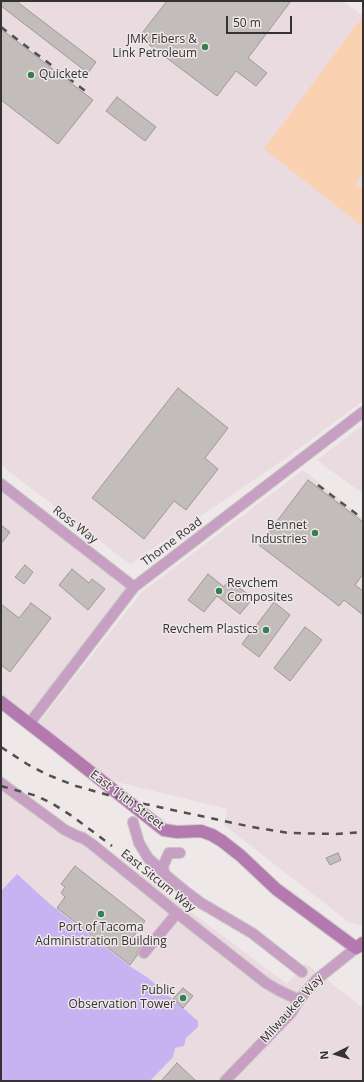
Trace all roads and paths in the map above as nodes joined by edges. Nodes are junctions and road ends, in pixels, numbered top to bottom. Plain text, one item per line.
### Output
1 (363, 412) edge
2 (1, 484) edge
3 (134, 587) junction
4 (1, 702) edge
5 (29, 724) junction
6 (1, 783) edge
7 (133, 822) dead end
8 (180, 853) dead end
9 (164, 873) junction
10 (177, 913) junction
11 (360, 946) edge
12 (144, 953) dead end
13 (302, 972) dead end
14 (299, 1000) junction
15 (225, 1081) edge

1 - 3 street, Thorne Road
2 - 3 street, Ross Way
3 - 5 street, Thorne Road
4 - 5 street, East 11th Street
5 - 11 street, East 11th Street
6 - 10 street, East Sitcum Way
7 - 9 street, East 11th Street
8 - 9 street
9 - 13 street, East 11th Street
10 - 12 street
10 - 14 street, East Sitcum Way
11 - 14 street, Milwaukee Way
14 - 15 street, Milwaukee Way

